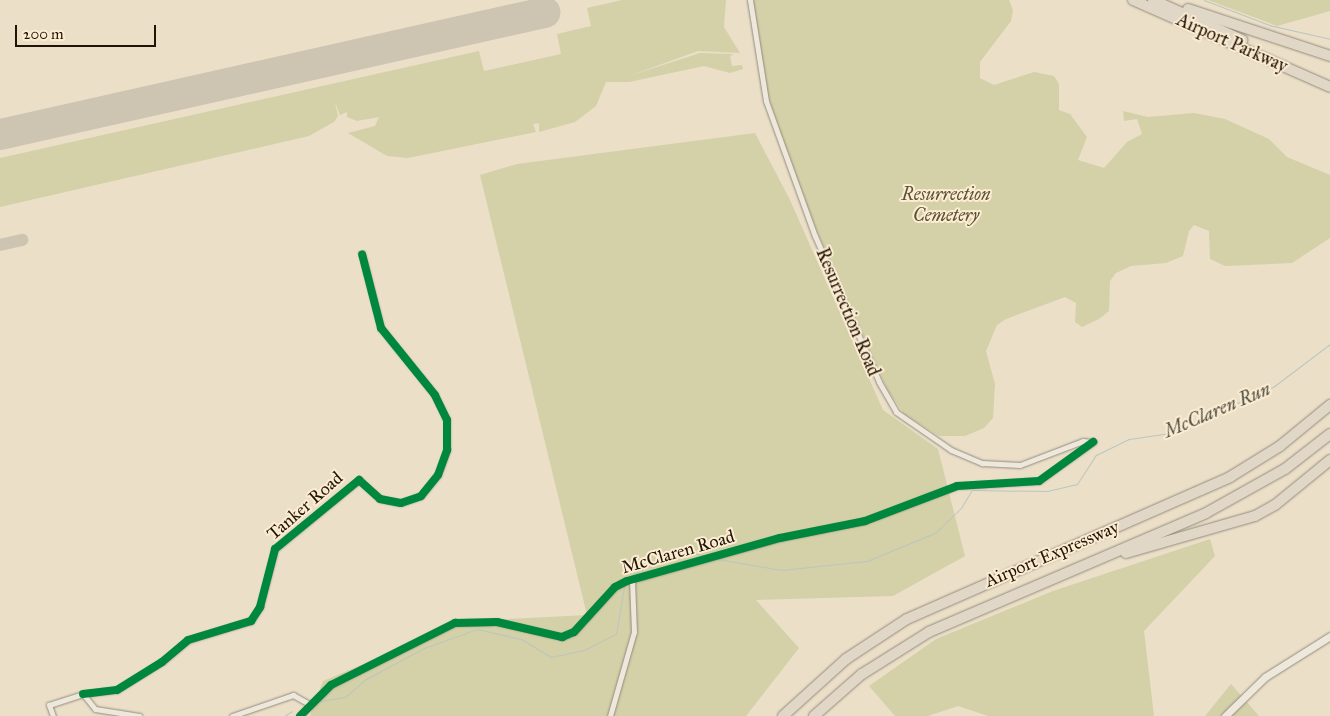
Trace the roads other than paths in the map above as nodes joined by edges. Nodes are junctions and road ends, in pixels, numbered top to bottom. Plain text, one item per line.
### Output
1 (750, 0) edge
2 (1133, 0) edge
3 (1153, 0) edge
4 (1165, 0) edge
5 (1212, 35) junction
6 (1330, 56) edge
7 (1330, 79) edge
8 (1330, 87) edge
9 (1330, 92) edge
10 (362, 254) dead end
11 (1330, 398) edge
12 (1330, 405) edge
13 (1330, 434) edge
14 (1093, 442) joint
15 (1330, 460) edge
16 (1254, 462) junction
17 (632, 580) junction
18 (1021, 591) junction
19 (1330, 636) edge
20 (83, 694) junction
21 (309, 704) junction
22 (53, 716) edge
23 (138, 716) edge
24 (232, 716) edge
25 (300, 716) edge
26 (610, 716) edge
27 (783, 716) edge
28 (814, 716) edge
29 (1225, 716) edge

1 - 14 street, Resurrection Road
2 - 5 highway, Airport Parkway
3 - 7 highway, Airport Parkway
4 - 6 highway
5 - 8 highway, Airport Parkway
5 - 9 highway
10 - 20 street, Tanker Road
11 - 16 highway
12 - 16 highway, Airport Expressway
13 - 18 highway, Airport Expressway
14 - 17 street, McClaren Road
15 - 18 highway
16 - 27 highway, Airport Expressway
17 - 21 street, McClaren Road
17 - 26 street, McClaren Road
18 - 28 highway, Airport Expressway
19 - 29 street
20 - 22 street
20 - 23 street
21 - 24 street
21 - 25 street, McClaren Road

